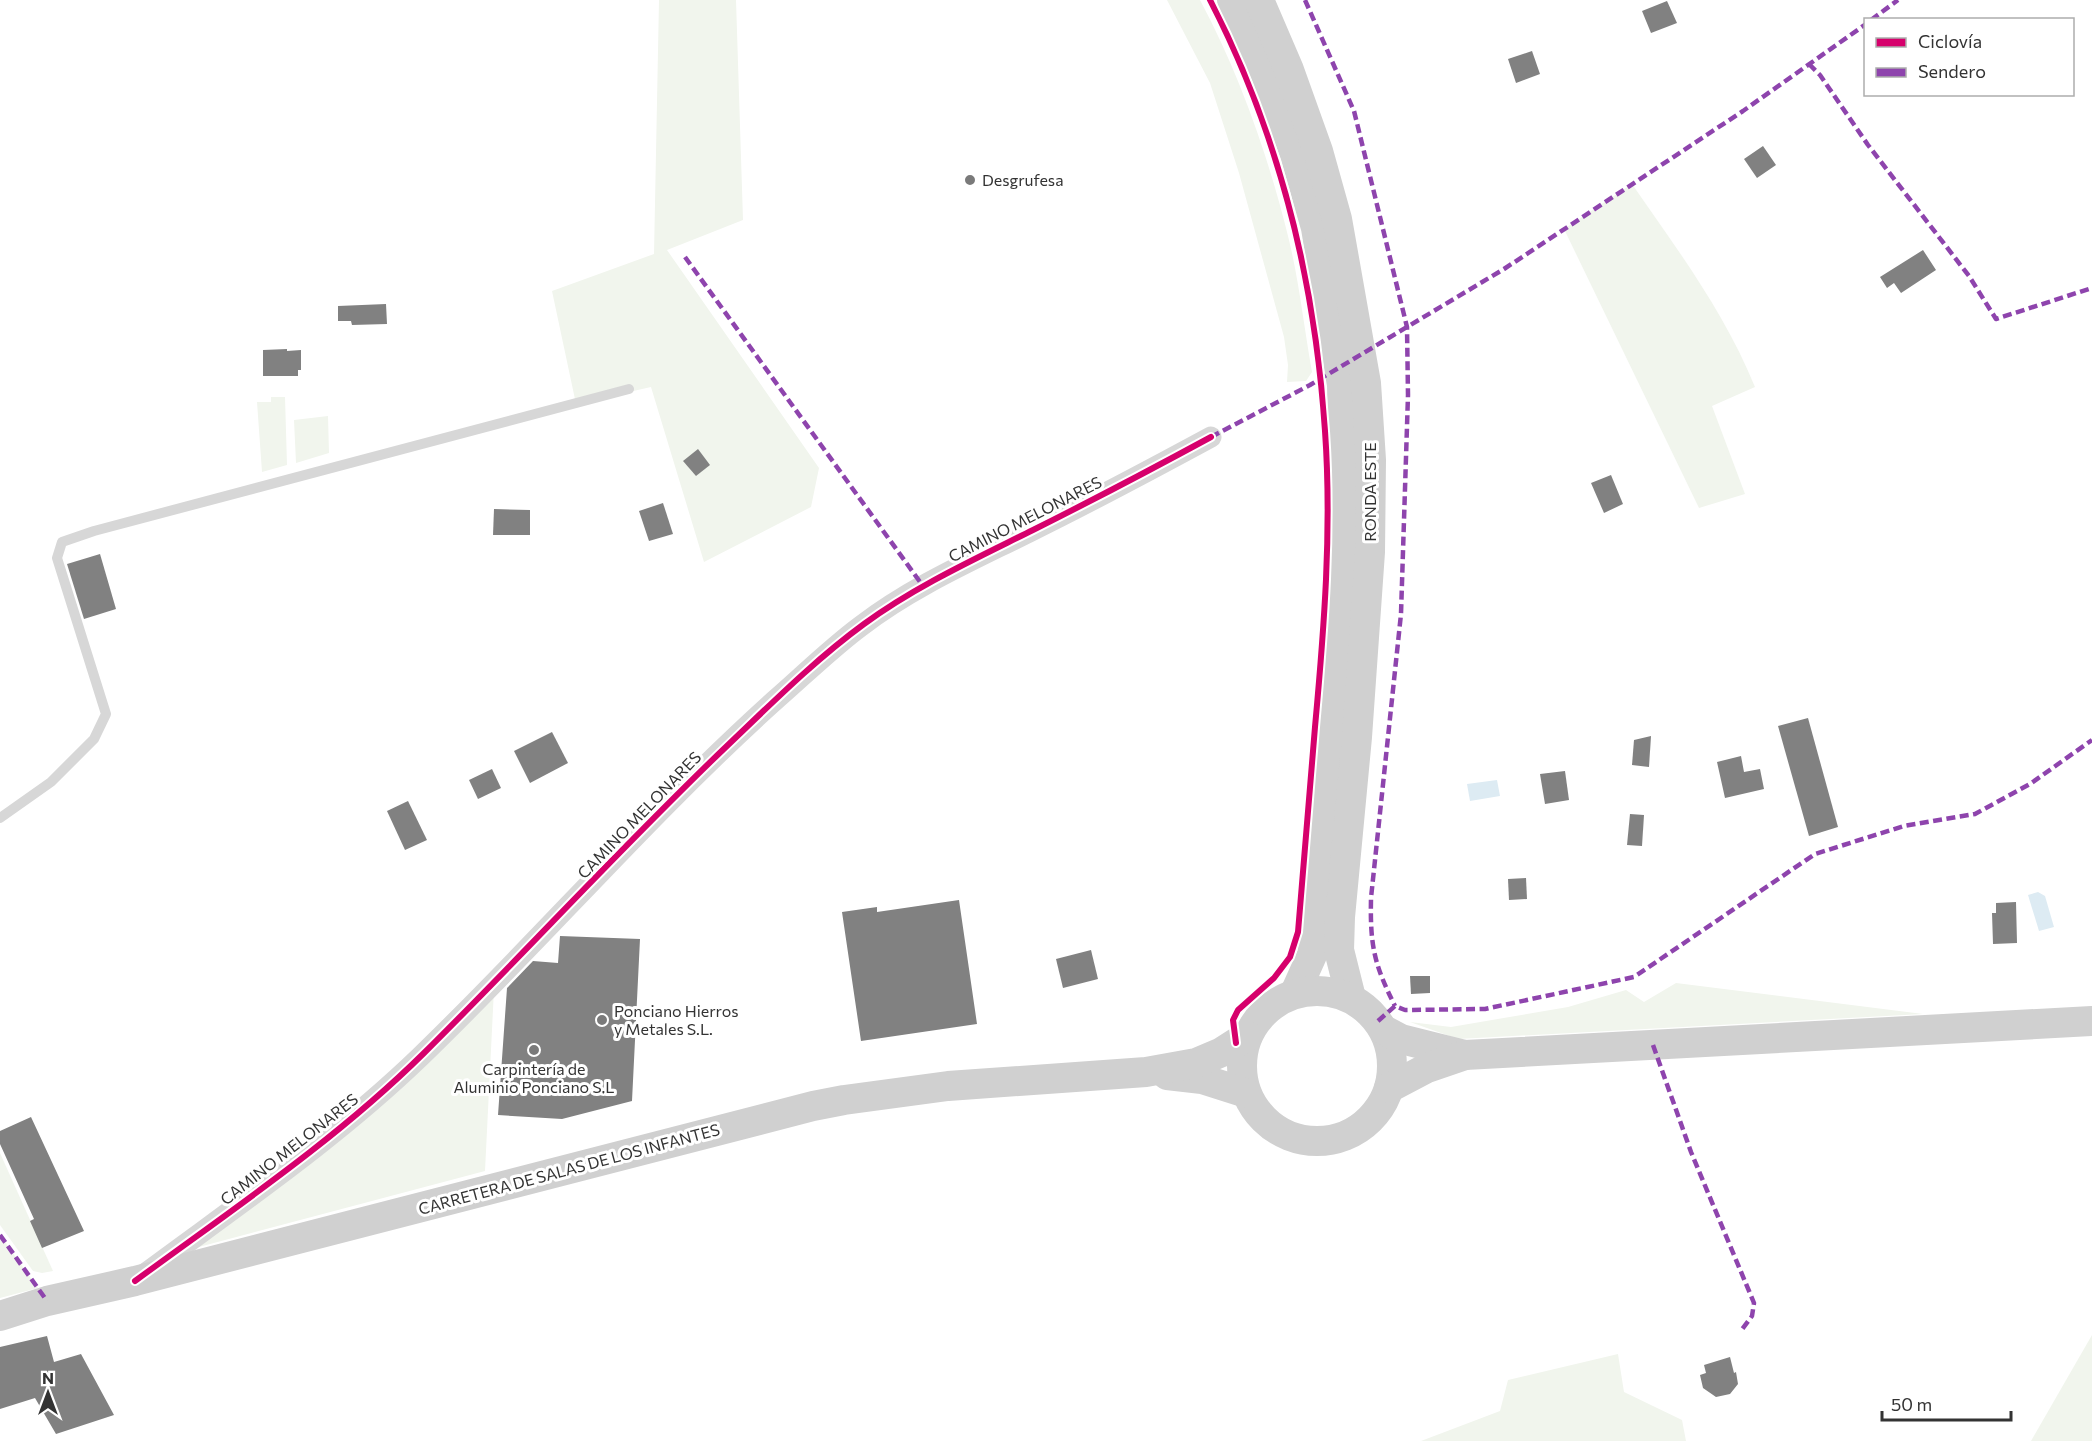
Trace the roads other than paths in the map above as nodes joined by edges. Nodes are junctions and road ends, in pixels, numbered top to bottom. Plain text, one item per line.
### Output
1 (1232, 0) edge
2 (1258, 0) edge
3 (629, 389) dead end
4 (1210, 437) dead end
5 (0, 818) edge
6 (1295, 993) junction
7 (1351, 998) junction
8 (2092, 1021) edge
9 (1384, 1030) junction
10 (1247, 1036) junction
11 (1465, 1055) junction
12 (1146, 1072) junction
13 (1389, 1088) junction
14 (1246, 1093) junction
15 (135, 1281) junction
16 (0, 1316) edge

1 - 6 main road, RONDA ESTE
2 - 7 main road, RONDA ESTE
3 - 5 lane
4 - 15 street, CAMINO MELONARES
6 - 7 main road
6 - 10 main road
7 - 9 main road
8 - 11 main road
9 - 11 main road
9 - 13 main road
10 - 12 main road, CARRETERA DE SALAS DE LOS INFANTES
10 - 14 main road
11 - 13 main road
12 - 14 main road, CARRETERA DE SALAS DE LOS INFANTES
12 - 15 main road, CARRETERA DE SALAS DE LOS INFANTES
13 - 14 main road
15 - 16 main road, CARRETERA DE SALAS DE LOS INFANTES

